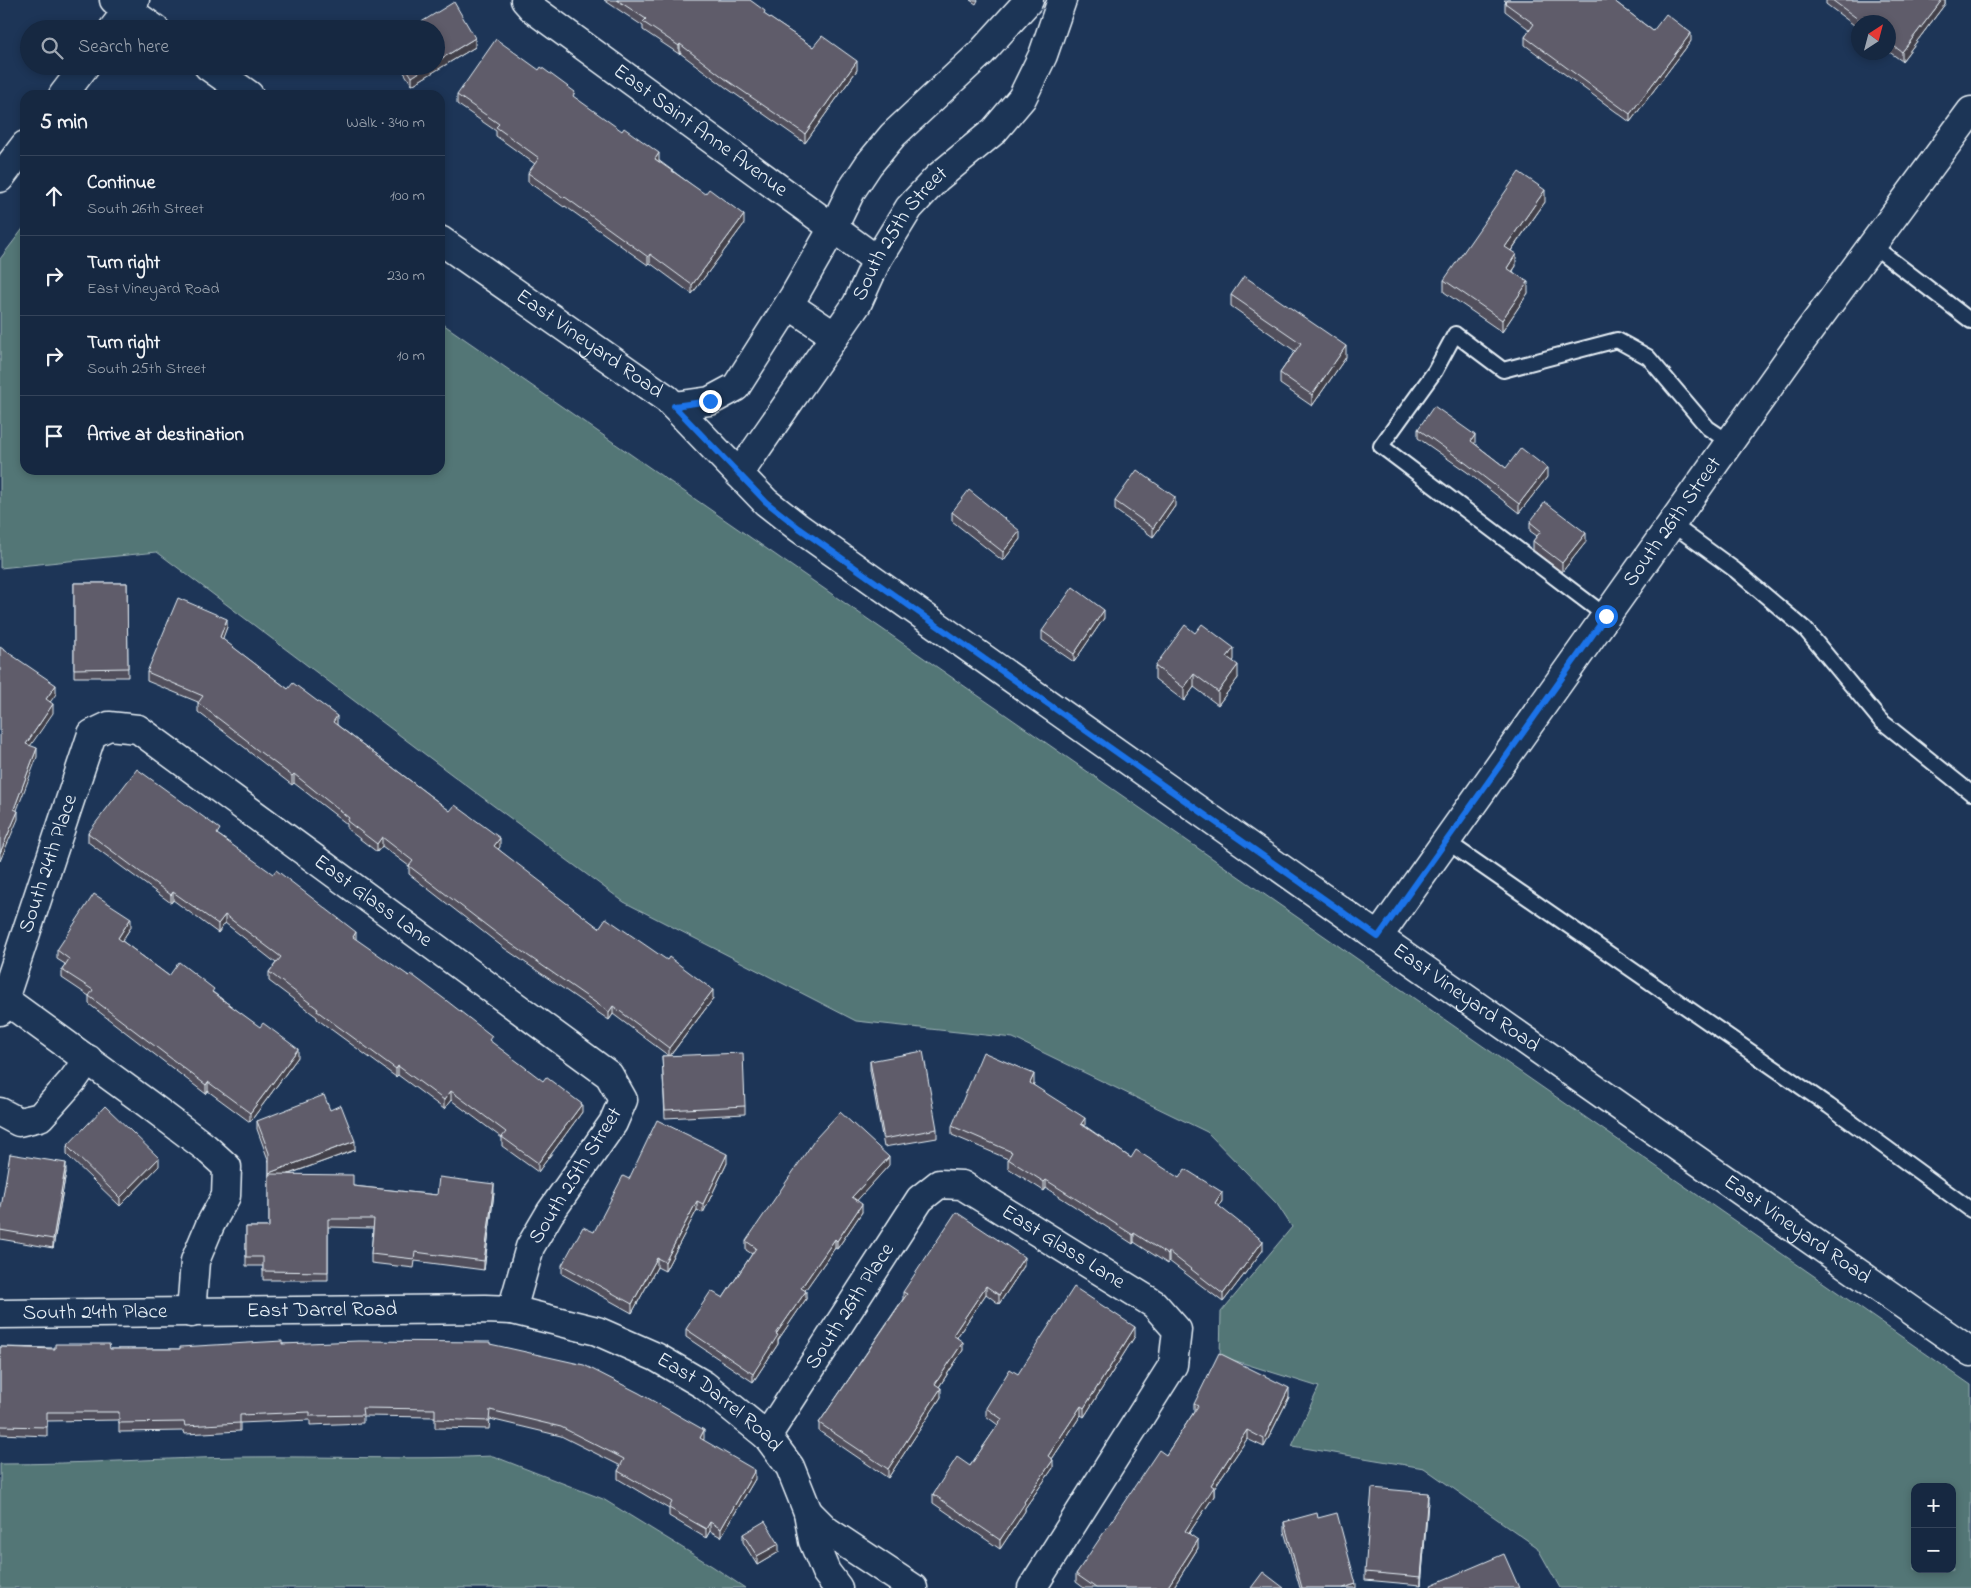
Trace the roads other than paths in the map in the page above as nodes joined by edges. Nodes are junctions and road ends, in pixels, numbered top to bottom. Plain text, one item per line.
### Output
1 (525, 0) edge
2 (1029, 0) edge
3 (1062, 0) edge
4 (123, 10) edge
5 (140, 20) edge
6 (78, 75) edge
7 (221, 75) edge
8 (67, 90) edge
9 (242, 90) edge
10 (1971, 111) edge
11 (20, 152) edge
12 (0, 178) edge
13 (833, 228) junction
14 (445, 244) edge
15 (1872, 245) junction
16 (877, 260) junction
17 (789, 305) junction
18 (1971, 321) edge
19 (835, 336) junction
20 (674, 406) junction
21 (1729, 442) junction
22 (740, 474) junction
23 (1672, 524) junction
24 (1606, 616) junction
25 (109, 726) joint
26 (1971, 792) edge
27 (1446, 841) junction
28 (1378, 937) junction
29 (2, 1005) edge
30 (88, 1059) junction
31 (623, 1100) joint
32 (0, 1112) edge
33 (939, 1184) joint
34 (1971, 1210) edge
35 (512, 1310) junction
36 (190, 1313) junction
37 (0, 1314) edge
38 (1971, 1352) edge
39 (768, 1436) junction
40 (808, 1512) junction
41 (838, 1588) edge
42 (913, 1588) edge
43 (1032, 1588) edge

1 - 13 street, East Saint Anne Avenue
2 - 13 street
3 - 16 street, South 25th Street
4 - 5 street
6 - 8 street
7 - 9 street
10 - 15 street, South 26th Street
11 - 12 street
13 - 16 street, East Saint Anne Avenue
13 - 17 street
14 - 20 street, East Vineyard Road
15 - 18 lane
15 - 21 street, South 26th Street
16 - 19 street, South 25th Street
17 - 19 street
17 - 20 street
19 - 22 street, South 25th Street
20 - 22 street, East Vineyard Road
21 - 23 street, South 26th Street
21 - 24 lane
22 - 28 street, East Vineyard Road
23 - 24 street, South 26th Street
23 - 26 lane
24 - 27 street, South 26th Street
25 - 29 street, South 24th Place
25 - 31 street, East Glass Lane
27 - 28 street, South 26th Street
27 - 34 lane
28 - 38 street, East Vineyard Road
29 - 30 street
30 - 32 street
30 - 36 street
31 - 35 street, South 25th Street
33 - 39 street, South 26th Place
33 - 43 street, East Glass Lane
35 - 36 street, East Darrel Road
35 - 39 street, East Darrel Road
36 - 37 street, South 24th Place
39 - 40 street, East Darrel Road
40 - 41 street, East Darrel Road
40 - 42 street, East Darrel Road

